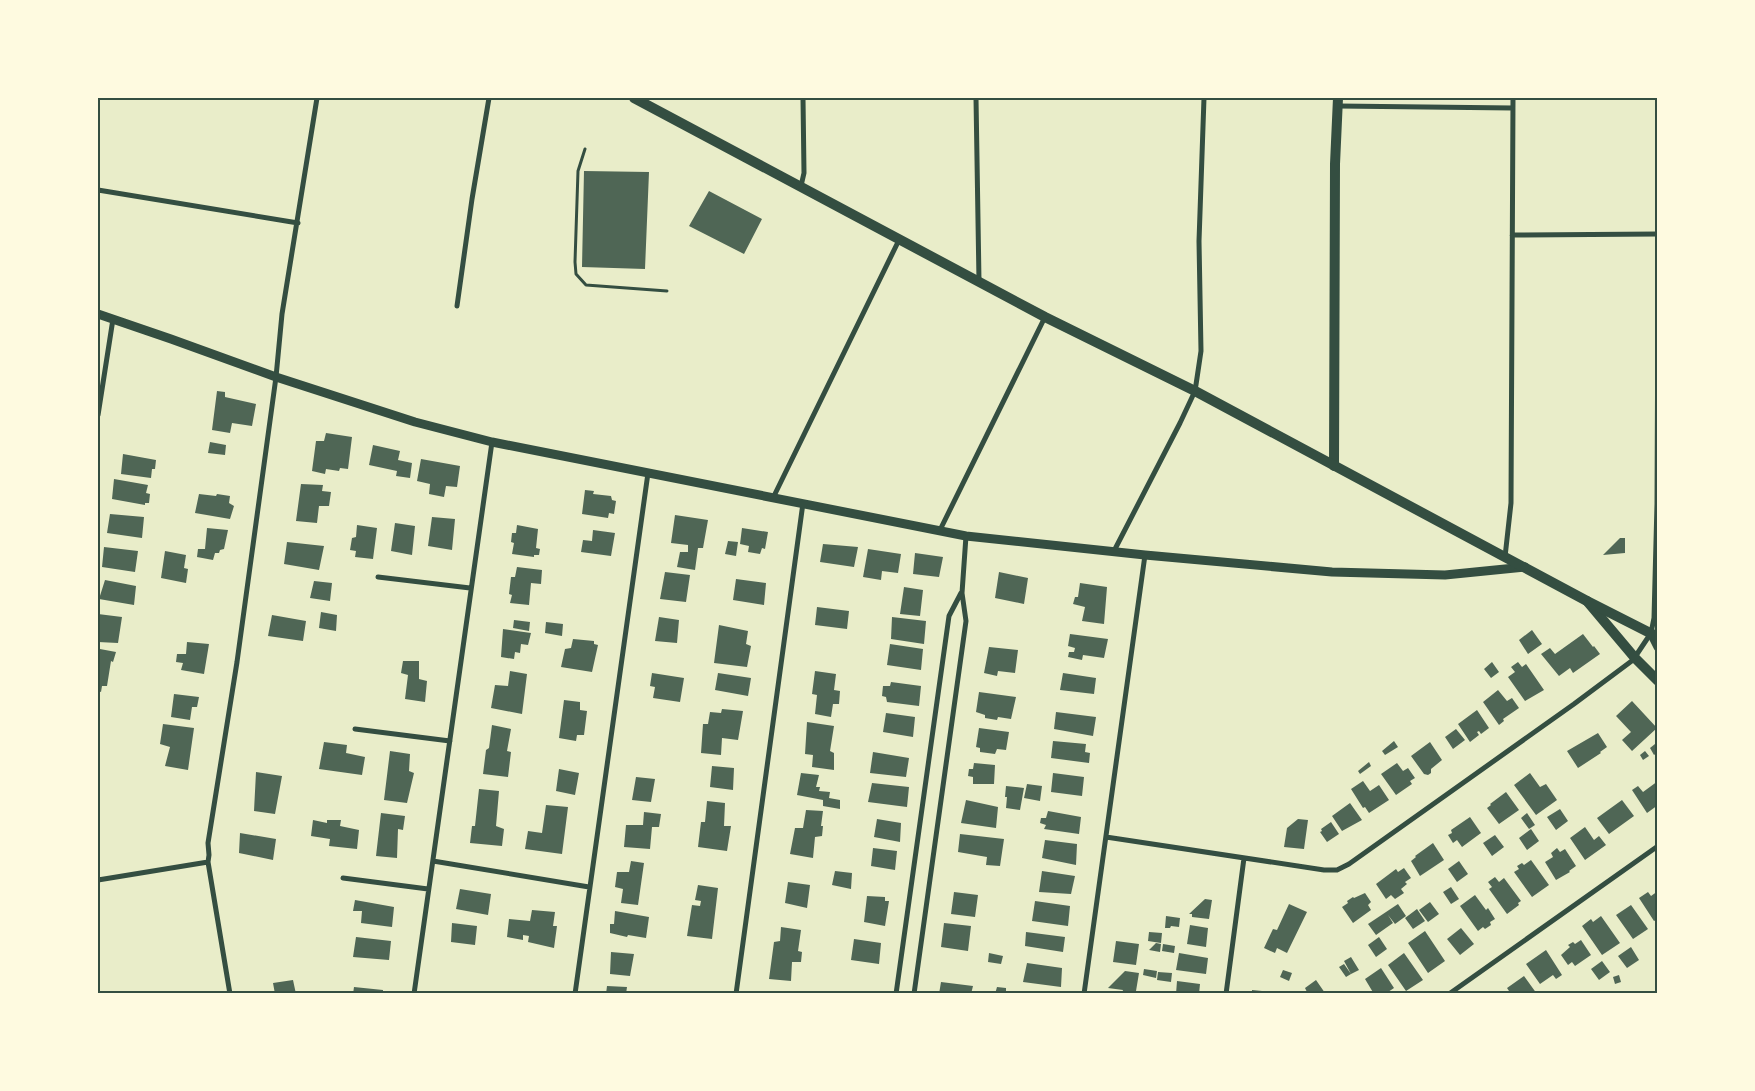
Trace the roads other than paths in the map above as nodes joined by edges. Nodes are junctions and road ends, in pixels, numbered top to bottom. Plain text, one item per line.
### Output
1 (317, 98) edge
2 (489, 98) edge
3 (634, 98) edge
4 (803, 98) edge
5 (976, 98) edge
6 (1204, 98) edge
7 (1513, 98) edge
8 (1338, 102) edge
9 (1513, 108) junction
10 (585, 148) dead end
11 (800, 187) junction
12 (98, 190) edge
13 (298, 223) junction
14 (1658, 234) edge
15 (1512, 235) junction
16 (899, 240) junction
17 (979, 281) junction
18 (1658, 287) edge
19 (667, 291) dead end
20 (457, 306) dead end
21 (98, 314) edge
22 (1044, 317) junction
23 (113, 319) junction
24 (276, 377) junction
25 (1195, 391) junction
26 (98, 415) edge
27 (492, 442) junction
28 (1334, 466) junction
29 (648, 473) junction
30 (773, 498) junction
31 (803, 503) junction
32 (940, 530) junction
33 (966, 536) junction
34 (1114, 551) junction
35 (1145, 555) junction
36 (1505, 557) junction
37 (1525, 567) junction
38 (378, 577) dead end
39 (470, 588) junction
40 (962, 593) junction
41 (1587, 601) junction
42 (1654, 635) edge
43 (1658, 647) edge
44 (1635, 658) junction
45 (1658, 681) edge
46 (355, 729) dead end
47 (450, 741) junction
48 (1106, 837) junction
49 (1658, 846) edge
50 (1244, 858) junction
51 (433, 861) junction
52 (208, 862) junction
53 (343, 878) dead end
54 (98, 880) edge
55 (589, 887) junction
56 (428, 889) junction
57 (230, 994) edge
58 (414, 994) edge
59 (575, 994) edge
60 (736, 994) edge
61 (896, 994) edge
62 (914, 994) edge
63 (1084, 994) edge
64 (1226, 994) edge
65 (1449, 994) edge

1 - 13 street
2 - 20 street
3 - 11 main road
4 - 11 street
5 - 17 street
6 - 25 street
7 - 9 street
8 - 9 street
8 - 28 main road
9 - 15 street
10 - 19 lane
11 - 16 main road
12 - 13 street
13 - 24 street
14 - 15 street
15 - 36 street
16 - 17 main road
16 - 30 street
17 - 22 main road
18 - 42 street
21 - 23 street
22 - 25 main road
22 - 32 street
23 - 24 street
23 - 26 street
24 - 27 street
24 - 52 street
25 - 28 main road
25 - 34 street
27 - 29 street
27 - 39 street
28 - 36 main road
29 - 30 street
29 - 55 street
30 - 31 street
31 - 32 street
31 - 60 street
32 - 33 street
33 - 34 street
33 - 40 street
34 - 35 street
35 - 37 street
35 - 48 street
36 - 37 main road
37 - 41 main road
38 - 39 street
39 - 47 street
40 - 61 street
40 - 62 street
41 - 42 main road
41 - 44 main road
42 - 43 street
42 - 44 street
44 - 45 main road
44 - 50 street
46 - 47 street
47 - 51 street
48 - 50 street
48 - 63 street
49 - 65 street
50 - 64 street
51 - 55 street
51 - 56 street
52 - 54 street
52 - 57 street
53 - 56 street
55 - 59 street
56 - 58 street

